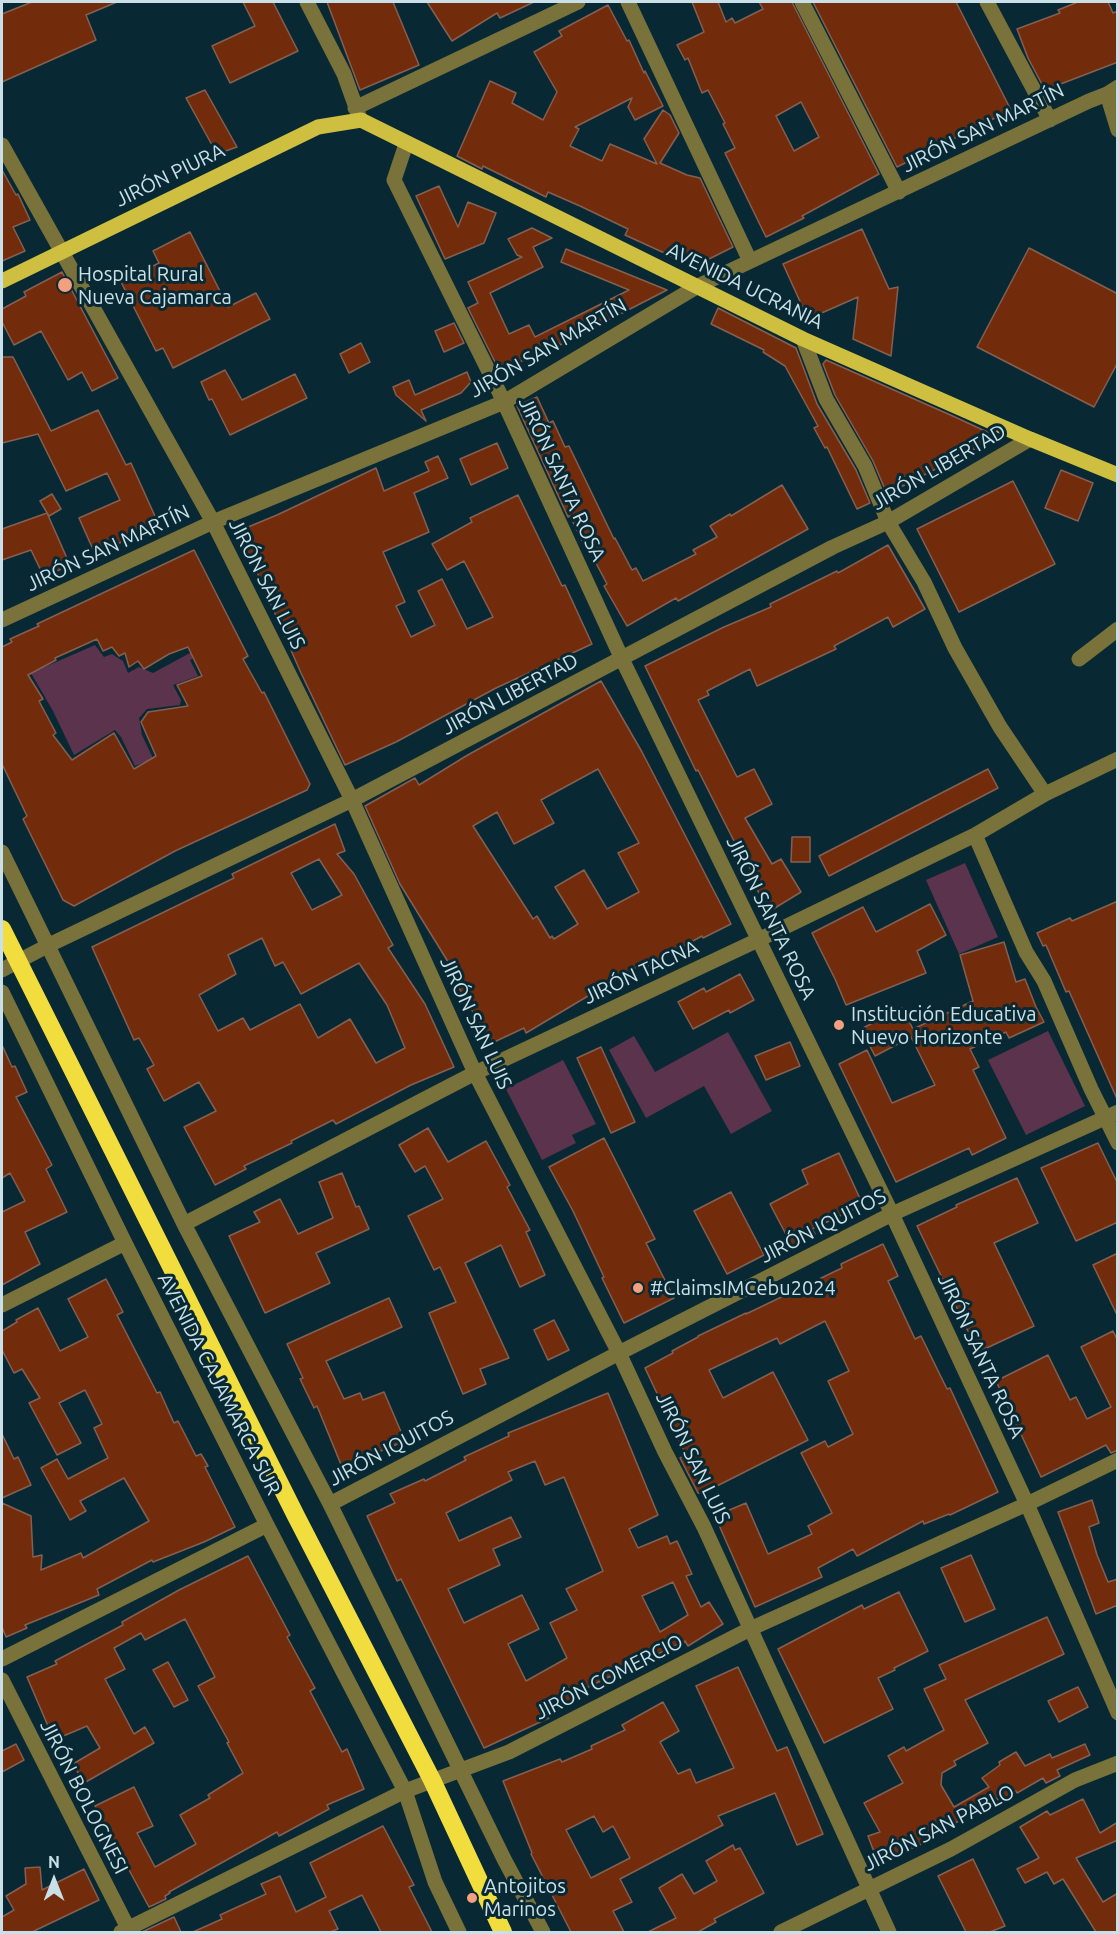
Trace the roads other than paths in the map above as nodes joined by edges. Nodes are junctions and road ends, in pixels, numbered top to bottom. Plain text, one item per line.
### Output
1 (307, 2) edge
2 (578, 2) edge
3 (628, 2) edge
4 (802, 2) edge
5 (987, 2) edge
6 (1112, 90) edge
7 (358, 114) junction
8 (1050, 120) junction
9 (1118, 130) edge
10 (406, 144) junction
11 (2, 145) edge
12 (899, 192) junction
13 (60, 251) junction
14 (750, 261) junction
15 (2, 281) edge
16 (698, 286) junction
17 (803, 339) junction
18 (504, 402) junction
19 (1030, 439) junction
20 (1118, 475) edge
21 (213, 522) junction
22 (888, 522) junction
23 (2, 620) edge
24 (1118, 629) edge
25 (1079, 658) dead end
26 (622, 659) junction
27 (1118, 759) edge
28 (1045, 794) junction
29 (352, 800) junction
30 (975, 835) junction
31 (2, 852) edge
32 (2, 929) edge
33 (758, 940) junction
34 (49, 945) junction
35 (10, 966) edge
36 (2, 992) edge
37 (475, 1073) junction
38 (1112, 1115) edge
39 (1118, 1143) edge
40 (892, 1214) junction
41 (184, 1224) junction
42 (125, 1243) junction
43 (2, 1305) edge
44 (619, 1353) junction
45 (1118, 1460) edge
46 (330, 1504) junction
47 (1027, 1504) junction
48 (267, 1525) junction
49 (750, 1629) junction
50 (2, 1659) edge
51 (2, 1680) edge
52 (1118, 1713) edge
53 (1118, 1763) edge
54 (461, 1770) junction
55 (432, 1780) junction
56 (405, 1791) junction
57 (867, 1889) junction
58 (126, 1931) edge
59 (459, 1932) edge
60 (503, 1932) edge
61 (543, 1932) edge
62 (781, 1932) edge
63 (889, 1932) edge

1 - 7 street
2 - 7 street, JIRÓN PIURA
3 - 14 street
4 - 12 street
5 - 8 street
6 - 8 street, JIRÓN SAN MARTÍN
6 - 9 street
7 - 10 main road, AVENIDA UCRANIA
7 - 13 main road, JIRÓN PIURA
8 - 12 street, JIRÓN SAN MARTÍN
10 - 16 main road, AVENIDA UCRANIA
10 - 18 street, JIRÓN SANTA ROSA
11 - 13 street, JIRÓN SAN LUIS
12 - 14 street, JIRÓN SAN MARTÍN
13 - 15 main road, JIRÓN PIURA
13 - 21 street, JIRÓN SAN LUIS
14 - 16 street, JIRÓN SAN MARTÍN
16 - 17 main road, AVENIDA UCRANIA
16 - 18 street, JIRÓN SAN MARTÍN
17 - 19 main road, AVENIDA UCRANIA
17 - 22 street
18 - 21 street, JIRÓN SAN MARTÍN
18 - 26 street, JIRÓN SANTA ROSA
19 - 20 main road, AVENIDA UCRANIA
19 - 22 street, JIRÓN LIBERTAD
21 - 23 street, JIRÓN SAN MARTÍN
21 - 29 street, JIRÓN SAN LUIS
22 - 26 street, JIRÓN LIBERTAD
22 - 28 street
24 - 25 street
26 - 29 street, JIRÓN LIBERTAD
26 - 33 street, JIRÓN SANTA ROSA
27 - 28 street, JIRÓN TACNA
28 - 30 street, JIRÓN TACNA
29 - 34 street, JIRÓN LIBERTAD
29 - 37 street, JIRÓN SAN LUIS
30 - 33 street, JIRÓN TACNA
30 - 38 street
31 - 34 street
32 - 35 highway
33 - 37 street, JIRÓN TACNA
33 - 40 street, JIRÓN SANTA ROSA
34 - 35 street, JIRÓN LIBERTAD
34 - 41 street
35 - 55 highway
36 - 42 street, AVENIDA CAJAMARCA SUR
37 - 41 street, JIRÓN TACNA
37 - 44 street, JIRÓN SAN LUIS
38 - 39 street
38 - 40 street, JIRÓN IQUITOS
40 - 44 street, JIRÓN IQUITOS
40 - 47 street, JIRÓN SANTA ROSA
41 - 46 street
42 - 43 street
42 - 48 street, AVENIDA CAJAMARCA SUR
44 - 46 street, JIRÓN IQUITOS
44 - 49 street, JIRÓN SAN LUIS
45 - 47 street, JIRÓN COMERCIO
46 - 54 street
47 - 49 street, JIRÓN COMERCIO
47 - 52 street, JIRÓN SANTA ROSA
48 - 50 street
48 - 56 street, AVENIDA CAJAMARCA SUR
49 - 54 street, JIRÓN COMERCIO
49 - 57 street, JIRÓN SAN LUIS
51 - 58 street, JIRÓN BOLOGNESI
53 - 57 street, JIRÓN SAN PABLO
54 - 55 street, JIRÓN COMERCIO
54 - 61 street
55 - 56 street, JIRÓN COMERCIO
55 - 60 highway
56 - 58 street, JIRÓN COMERCIO
56 - 59 street, AVENIDA CAJAMARCA SUR
57 - 62 street, JIRÓN SAN PABLO
57 - 63 street, JIRÓN SAN LUIS

